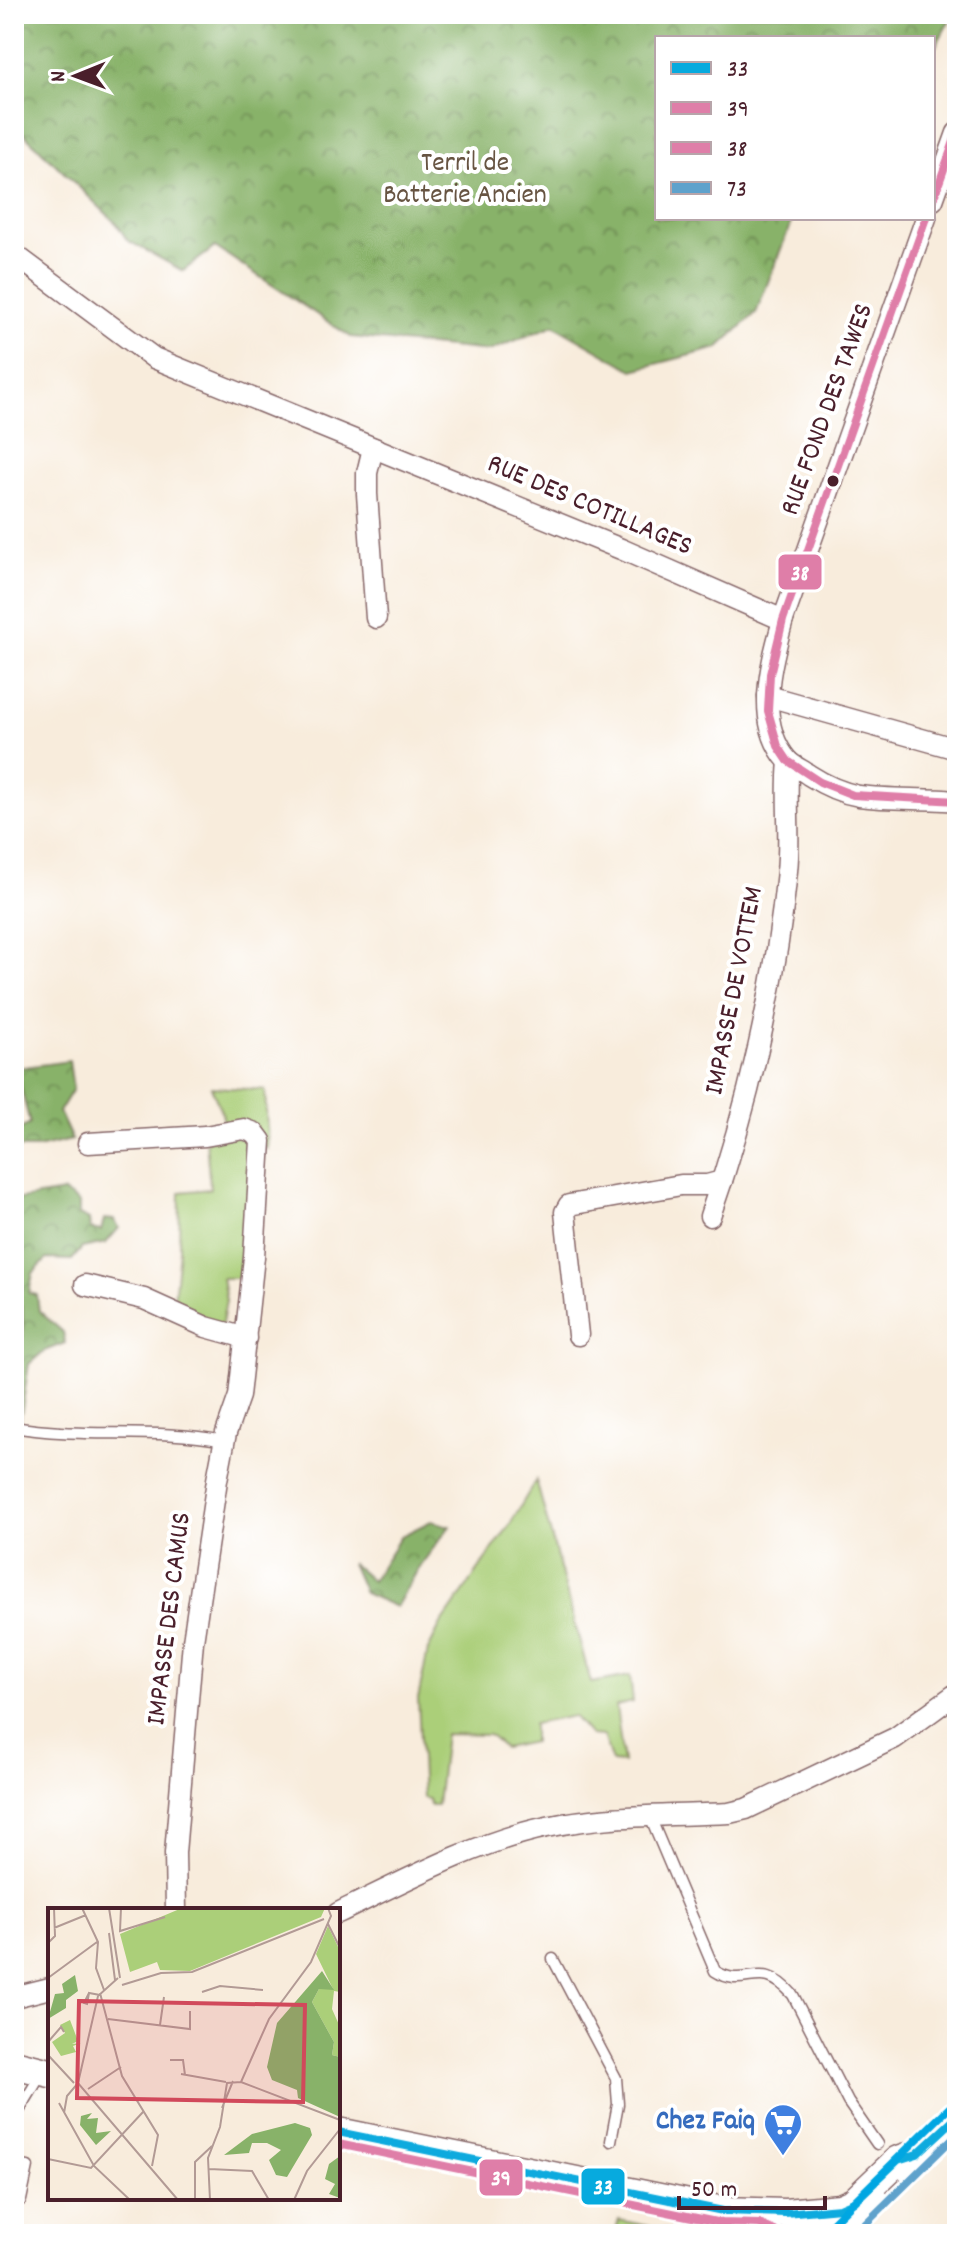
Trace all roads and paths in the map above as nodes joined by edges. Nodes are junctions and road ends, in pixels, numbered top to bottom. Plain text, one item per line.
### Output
1 (957, 133) edge
2 (935, 194) edge
3 (925, 220) edge
4 (14, 254) edge
5 (373, 448) junction
6 (376, 618) dead end
7 (783, 620) junction
8 (768, 696) junction
9 (957, 749) edge
10 (789, 762) junction
11 (957, 801) edge
12 (88, 1143) dead end
13 (722, 1181) junction
14 (710, 1216) dead end
15 (85, 1285) dead end
16 (578, 1335) dead end
17 (246, 1338) junction
18 (14, 1427) edge
19 (224, 1441) junction
20 (957, 1693) edge
21 (650, 1817) junction
22 (176, 1908) edge
23 (340, 1912) edge
24 (553, 1959) dead end
25 (48, 1988) edge
26 (14, 1997) edge
27 (28, 2069) edge
28 (19, 2102) edge
29 (957, 2117) edge
30 (14, 2119) edge
31 (340, 2132) edge
32 (611, 2141) dead end
33 (877, 2144) dead end
34 (917, 2154) junction
35 (885, 2159) dead end
36 (14, 2165) edge
37 (14, 2199) edge
38 (761, 2223) edge
39 (810, 2234) edge
40 (838, 2234) edge

1 - 2 street
3 - 7 street, RUE FOND DES TAWES
4 - 5 street, RUE DES COTILLAGES
5 - 6 street
5 - 7 street, RUE DES COTILLAGES
7 - 8 street, RUE FOND DES TAWES
8 - 9 street
8 - 10 street, RUE FOND DES TAWES
10 - 11 street
10 - 13 street, IMPASSE DE VOTTEM
12 - 17 street, IMPASSE DES CAMUS
13 - 14 street, IMPASSE DE VOTTEM
13 - 16 street
15 - 17 street
17 - 19 street, IMPASSE DES CAMUS
18 - 19 lane
19 - 22 street, IMPASSE DES CAMUS
20 - 21 street
21 - 23 street
21 - 33 lane
24 - 32 lane
25 - 26 street
27 - 28 lane
28 - 30 lane
29 - 34 main road
31 - 38 main road
34 - 35 lane
34 - 38 main road
34 - 40 main road
36 - 37 lane
38 - 39 main road

